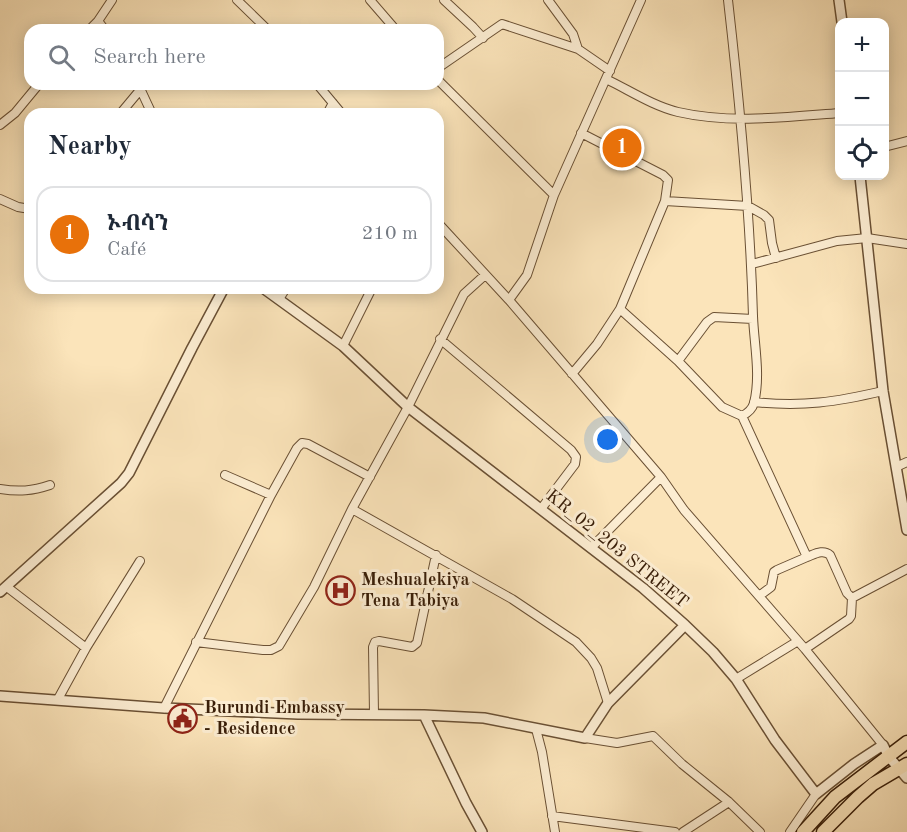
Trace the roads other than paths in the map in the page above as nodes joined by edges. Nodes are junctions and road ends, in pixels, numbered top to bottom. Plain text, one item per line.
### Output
1 (112, 0) edge
2 (237, 0) edge
3 (371, 0) edge
4 (444, 0) edge
5 (548, 0) edge
6 (641, 0) edge
7 (728, 0) edge
8 (839, 0) edge
9 (841, 18) edge
10 (98, 21) junction
11 (95, 24) edge
12 (100, 24) edge
13 (262, 24) edge
14 (391, 24) edge
15 (483, 38) junction
16 (578, 49) junction
17 (444, 64) edge
18 (608, 75) junction
19 (444, 86) edge
20 (34, 90) edge
21 (137, 90) edge
22 (140, 90) edge
23 (321, 90) edge
24 (333, 104) junction
25 (124, 108) edge
26 (149, 108) edge
27 (331, 108) edge
28 (337, 108) edge
29 (835, 113) edge
30 (741, 118) junction
31 (0, 125) edge
32 (581, 133) junction
33 (907, 141) edge
34 (889, 146) edge
35 (860, 180) edge
36 (554, 195) junction
37 (0, 199) edge
38 (665, 201) junction
39 (748, 206) junction
40 (24, 208) edge
41 (444, 230) edge
42 (867, 237) junction
43 (907, 244) edge
44 (776, 258) junction
45 (752, 264) junction
46 (485, 275) junction
47 (221, 294) edge
48 (272, 294) edge
49 (282, 294) edge
50 (369, 294) edge
51 (279, 299) junction
52 (508, 300) junction
53 (620, 309) junction
54 (753, 319) junction
55 (440, 339) junction
56 (343, 346) junction
57 (678, 361) junction
58 (572, 374) junction
59 (883, 391) junction
60 (754, 402) junction
61 (408, 406) junction
62 (742, 416) junction
63 (907, 462) edge
64 (896, 467) junction
65 (225, 475) dead end
66 (370, 477) junction
67 (661, 477) junction
68 (50, 485) dead end
69 (0, 489) edge
70 (271, 495) junction
71 (352, 509) junction
72 (541, 509) junction
73 (907, 530) edge
74 (591, 548) junction
75 (436, 555) junction
76 (807, 557) junction
77 (140, 561) dead end
78 (907, 569) edge
79 (3, 590) edge
80 (759, 596) junction
81 (852, 598) junction
82 (685, 625) junction
83 (798, 641) junction
84 (196, 642) junction
85 (86, 648) junction
86 (805, 649) junction
87 (736, 679) junction
88 (0, 696) edge
89 (58, 699) junction
90 (608, 702) junction
91 (164, 708) junction
92 (374, 714) junction
93 (424, 715) junction
94 (536, 729) junction
95 (585, 738) junction
96 (907, 742) edge
97 (883, 745) junction
98 (889, 757) junction
99 (904, 771) edge
100 (816, 794) junction
101 (729, 802) junction
102 (552, 816) junction
103 (481, 832) edge
104 (555, 832) edge
105 (675, 832) edge
106 (683, 832) edge
107 (760, 832) edge
108 (790, 832) edge
109 (803, 832) edge
110 (823, 832) edge

1 - 10 street
2 - 13 street
3 - 14 street
4 - 15 street
5 - 16 street
6 - 18 street
7 - 30 street
8 - 9 street
10 - 11 street
10 - 12 street
15 - 16 street
15 - 17 street
16 - 18 street
18 - 30 street
18 - 32 street
19 - 36 street
20 - 31 street
21 - 25 street
22 - 26 street
23 - 24 street
24 - 27 street
24 - 28 street
29 - 30 street
30 - 39 street
32 - 36 street
32 - 38 street
33 - 34 street
35 - 42 street
36 - 52 street
37 - 40 street
38 - 39 street
38 - 53 street
39 - 44 street
39 - 45 street
41 - 46 street
42 - 43 street
42 - 44 street
42 - 59 street
44 - 45 street
45 - 54 street
46 - 52 street
46 - 55 street
47 - 79 street
48 - 51 street, KR_02_203 STREET
49 - 51 street
50 - 56 street
51 - 56 street, KR_02_203 STREET
52 - 58 street
53 - 57 street
53 - 58 street
54 - 57 street
54 - 60 street
55 - 61 street
55 - 72 street
56 - 61 street, KR_02_203 STREET
57 - 62 street
58 - 67 street
59 - 60 street
59 - 64 street
60 - 62 street
61 - 66 street
61 - 72 street, KR_02_203 STREET
62 - 76 street
63 - 64 street
64 - 73 street
65 - 70 street
66 - 70 street
66 - 71 street
67 - 74 street
67 - 80 street
68 - 69 street
70 - 84 street
71 - 75 street
71 - 84 street
72 - 74 street, KR_02_203 STREET
74 - 82 street, KR_02_203 STREET
75 - 90 street
75 - 92 street
76 - 80 street
76 - 81 street
77 - 85 street
78 - 81 street
79 - 85 street
80 - 83 street
81 - 86 street
82 - 87 street, KR_02_203 STREET
82 - 90 street
83 - 86 street
83 - 87 street
84 - 91 street
85 - 89 street
86 - 97 street
87 - 100 street, KR_02_203 STREET
88 - 89 street
89 - 91 street
90 - 95 street
91 - 92 street
92 - 93 street
93 - 94 street
93 - 103 street
94 - 95 street
94 - 102 street
95 - 101 street
96 - 98 main road
97 - 98 street
97 - 100 street
98 - 99 street
98 - 109 main road
99 - 110 main road
100 - 108 street
101 - 106 street
101 - 107 street
102 - 104 street
102 - 105 street

